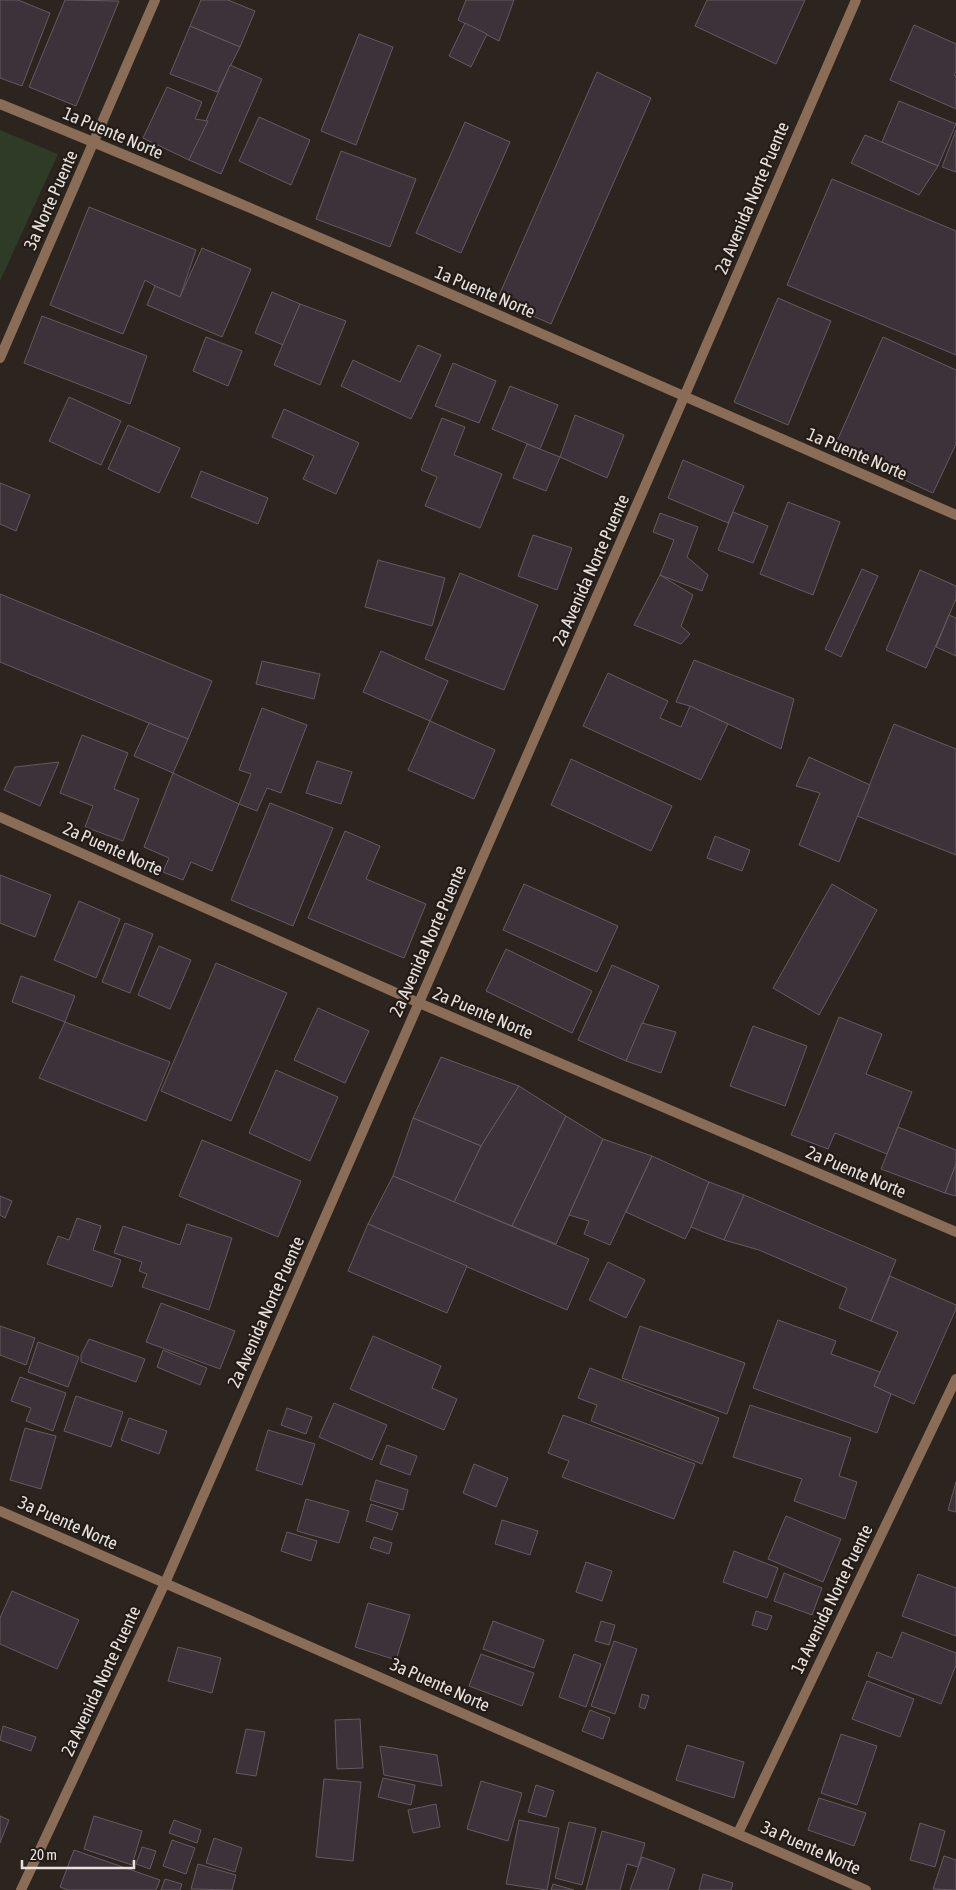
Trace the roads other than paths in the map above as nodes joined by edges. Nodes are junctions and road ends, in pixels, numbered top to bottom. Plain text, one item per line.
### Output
1 (155, 0) edge
2 (856, 0) edge
3 (0, 104) edge
4 (94, 142) junction
5 (0, 358) edge
6 (684, 397) junction
7 (956, 515) edge
8 (0, 817) edge
9 (419, 1003) junction
10 (956, 1232) edge
11 (956, 1379) edge
12 (0, 1511) edge
13 (166, 1583) junction
14 (738, 1833) junction
15 (21, 1890) edge
16 (866, 1890) edge

1 - 4 street, 3a Norte Puente
2 - 6 street, 2a Avenida Norte Puente
3 - 4 street, 1a Puente Norte
4 - 5 street, 3a Norte Puente
4 - 6 street, 1a Puente Norte
6 - 7 street, 1a Puente Norte
6 - 9 street, 2a Avenida Norte Puente
8 - 9 street, 2a Puente Norte
9 - 10 street, 2a Puente Norte
9 - 13 street, 2a Avenida Norte Puente
11 - 14 street, 1a Avenida Norte Puente
12 - 13 street, 3a Puente Norte
13 - 14 street, 3a Puente Norte
13 - 15 street, 2a Avenida Norte Puente
14 - 16 street, 3a Puente Norte

